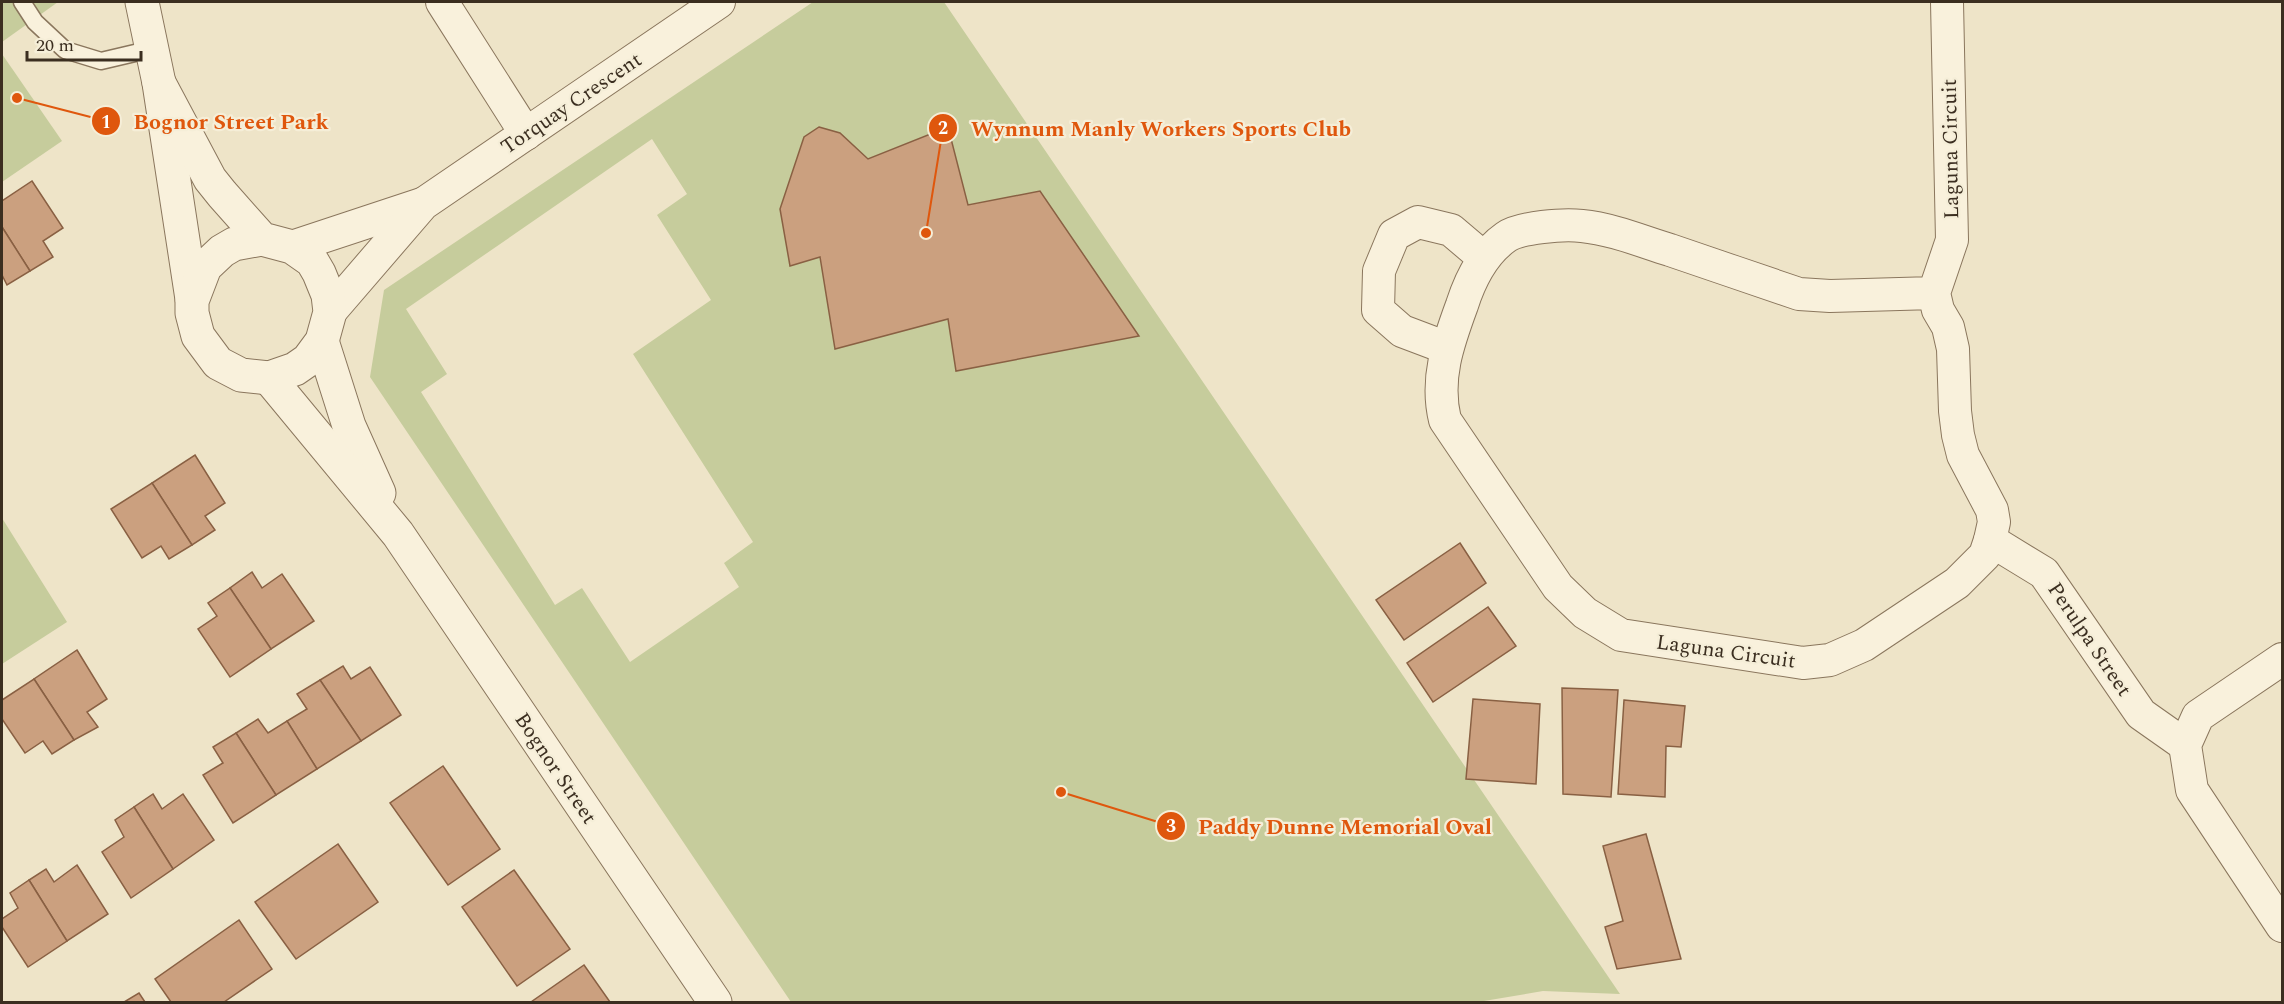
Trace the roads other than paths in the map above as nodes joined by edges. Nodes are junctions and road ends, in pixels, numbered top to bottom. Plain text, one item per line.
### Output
1 (22, 2) edge
2 (142, 2) edge
3 (442, 2) edge
4 (719, 2) edge
5 (1947, 2) edge
6 (152, 49) junction
7 (159, 83) junction
8 (526, 134) junction
9 (423, 204) junction
10 (277, 243) junction
11 (1484, 258) junction
12 (1935, 293) junction
13 (192, 301) junction
14 (326, 326) junction
15 (1446, 348) junction
16 (269, 378) junction
17 (398, 534) junction
18 (1990, 540) junction
19 (2283, 659) edge
20 (2185, 746) junction
21 (2283, 926) edge
22 (715, 1002) edge

1 - 6 lane
2 - 6 street, Bognor Street
3 - 8 street
4 - 8 street, Torquay Crescent
5 - 12 street, Laguna Circuit
6 - 7 street, Bognor Street
7 - 10 street, Bognor Street
7 - 13 street, Bognor Street
8 - 9 street, Torquay Crescent
9 - 10 street, Torquay Crescent
9 - 14 street, Torquay Crescent
10 - 13 street, Bognor Street
10 - 14 street, Bognor Street
11 - 12 street, Laguna Circuit
11 - 15 street, Laguna Circuit
11 - 15 street
12 - 18 street, Laguna Circuit
13 - 16 street, Bognor Street
14 - 16 street, Bognor Street
14 - 17 street, Bognor Street
15 - 18 street, Laguna Circuit
16 - 17 street, Bognor Street
17 - 22 street, Bognor Street
18 - 20 street, Perulpa Street
19 - 20 street
20 - 21 street

